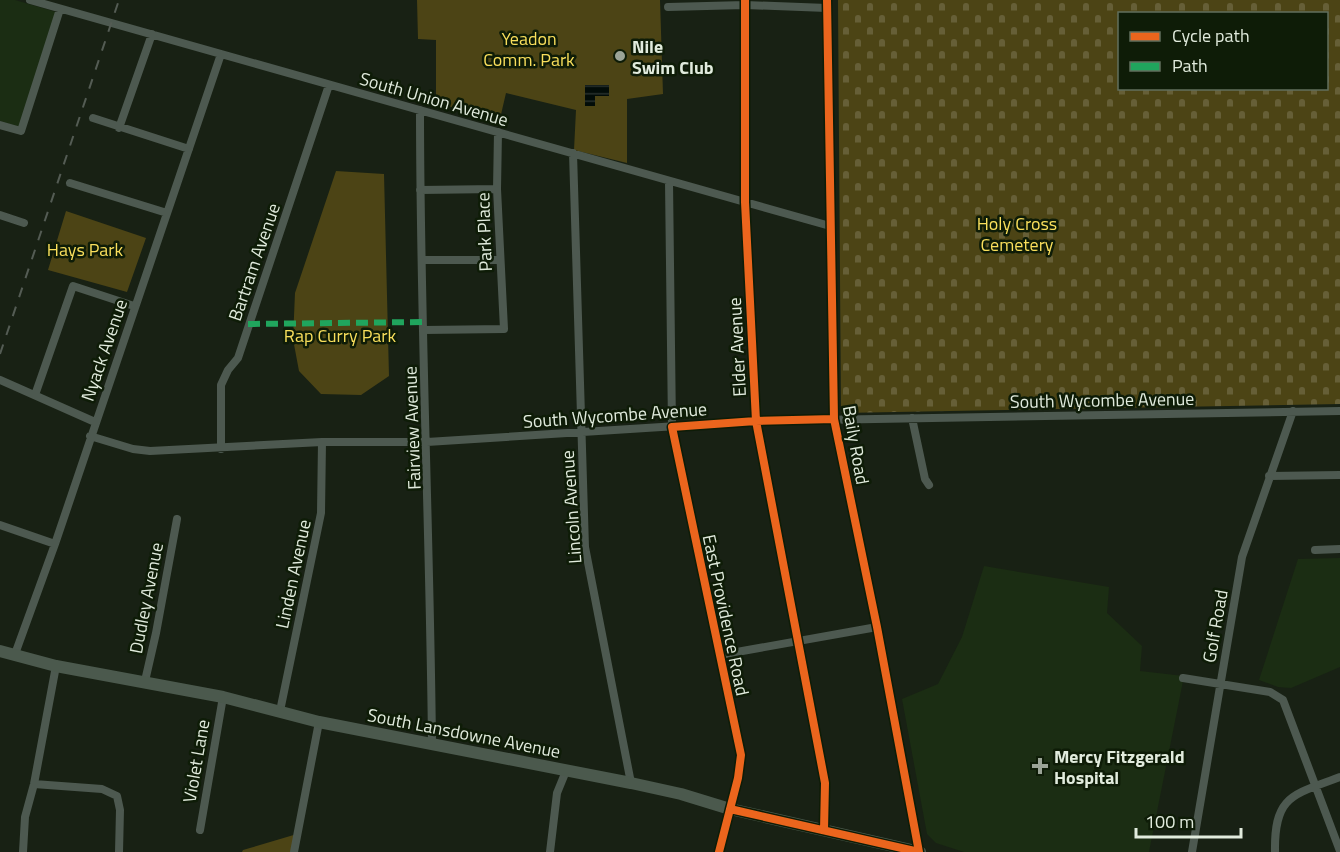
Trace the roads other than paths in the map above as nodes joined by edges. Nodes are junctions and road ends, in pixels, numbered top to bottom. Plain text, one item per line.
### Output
1 (30, 0) edge
2 (745, 2) edge
3 (827, 4) edge
4 (668, 7) dead end
5 (60, 9) junction
6 (152, 34) junction
7 (221, 54) junction
8 (329, 85) junction
9 (420, 110) junction
10 (93, 118) dead end
11 (0, 125) edge
12 (120, 128) junction
13 (498, 132) junction
14 (189, 149) junction
15 (573, 153) junction
16 (669, 182) junction
17 (70, 183) dead end
18 (497, 189) junction
19 (420, 190) junction
20 (745, 202) junction
21 (167, 213) junction
22 (0, 215) edge
23 (24, 223) dead end
24 (830, 226) junction
25 (422, 260) junction
26 (500, 260) junction
27 (135, 306) junction
28 (424, 330) junction
29 (0, 380) edge
30 (35, 395) junction
31 (1293, 411) junction
32 (1340, 411) edge
33 (912, 418) junction
34 (834, 419) junction
35 (756, 421) junction
36 (95, 422) junction
37 (672, 427) junction
38 (581, 432) junction
39 (90, 436) junction
40 (322, 442) junction
41 (427, 442) junction
42 (221, 449) junction
43 (1340, 475) edge
44 (1269, 476) junction
45 (929, 485) dead end
46 (177, 519) dead end
47 (0, 525) edge
48 (55, 544) junction
49 (1340, 549) edge
50 (1315, 550) dead end
51 (877, 627) junction
52 (797, 642) junction
53 (0, 651) edge
54 (15, 654) junction
55 (720, 655) junction
56 (56, 666) junction
57 (1183, 678) dead end
58 (145, 681) junction
59 (1220, 683) junction
60 (223, 697) junction
61 (280, 711) junction
62 (319, 722) junction
63 (432, 745) junction
64 (566, 771) junction
65 (1340, 777) edge
66 (631, 783) junction
67 (34, 784) junction
68 (1315, 787) junction
69 (730, 809) junction
70 (200, 830) dead end
71 (824, 830) junction
72 (1340, 851) edge
73 (22, 852) edge
74 (119, 852) edge
75 (294, 852) edge
76 (550, 852) edge
77 (719, 852) edge
78 (919, 852) edge
79 (1192, 852) edge
80 (1275, 852) edge

1 - 5 street, South Union Avenue
2 - 3 street
2 - 4 street
2 - 20 street, Elder Avenue
3 - 24 street, Baily Road
5 - 6 street, South Union Avenue
5 - 11 street
6 - 7 street, South Union Avenue
6 - 12 street
7 - 8 street, South Union Avenue
7 - 14 street, Nyack Avenue
8 - 9 street, South Union Avenue
8 - 42 street, Bartram Avenue
9 - 13 street, South Union Avenue
9 - 19 street, Fairview Avenue
10 - 12 street
12 - 14 street
13 - 15 street, South Union Avenue
13 - 18 street, Park Place
14 - 21 street, Nyack Avenue
15 - 16 street, South Union Avenue
15 - 38 street, Lincoln Avenue
16 - 20 street, South Union Avenue
16 - 37 street, East Providence Road
17 - 21 street
18 - 19 street
18 - 26 street, Park Place
19 - 25 street, Fairview Avenue
20 - 24 street, South Union Avenue
20 - 35 street, Elder Avenue
21 - 27 street, Nyack Avenue
22 - 23 street
24 - 34 street, Baily Road
25 - 26 street
25 - 28 street, Fairview Avenue
26 - 28 street, Park Place
27 - 30 street
27 - 36 street, Nyack Avenue
28 - 41 street, Fairview Avenue
29 - 30 street
30 - 36 street
31 - 32 street, South Wycombe Avenue
31 - 33 street, South Wycombe Avenue
31 - 44 street, Golf Road
33 - 34 street, South Wycombe Avenue
33 - 45 street
34 - 35 street, South Wycombe Avenue
34 - 51 street, Baily Road
35 - 37 street, South Wycombe Avenue
35 - 52 street, Elder Avenue
36 - 39 street, Nyack Avenue
37 - 38 street, South Wycombe Avenue
37 - 55 street, East Providence Road
38 - 41 street, South Wycombe Avenue
38 - 66 street, Lincoln Avenue
39 - 42 street, South Wycombe Avenue
39 - 48 street, Nyack Avenue
40 - 41 street, South Wycombe Avenue
40 - 42 street, South Wycombe Avenue
40 - 61 street, Linden Avenue
41 - 63 street, Fairview Avenue
43 - 44 street
44 - 59 street, Golf Road
46 - 58 street, Dudley Avenue
47 - 48 street
48 - 54 street, Nyack Avenue
49 - 50 street
51 - 52 street
51 - 78 street, Baily Road
52 - 55 street
52 - 71 street, Elder Avenue
53 - 54 main road, South Lansdowne Avenue
54 - 56 main road, South Lansdowne Avenue
55 - 69 street, East Providence Road
56 - 58 main road, South Lansdowne Avenue
56 - 67 street
57 - 59 street
58 - 60 main road, South Lansdowne Avenue
59 - 68 street
59 - 79 street, Golf Road
60 - 61 main road, South Lansdowne Avenue
60 - 70 street, Violet Lane
61 - 62 main road, South Lansdowne Avenue
62 - 63 main road, South Lansdowne Avenue
62 - 75 street
63 - 64 main road, South Lansdowne Avenue
64 - 66 main road, South Lansdowne Avenue
64 - 76 street
65 - 68 street
66 - 69 main road, South Lansdowne Avenue
67 - 73 street
67 - 74 street
68 - 72 street
68 - 80 street
69 - 71 main road, South Lansdowne Avenue
69 - 77 street
71 - 78 main road, South Lansdowne Avenue

